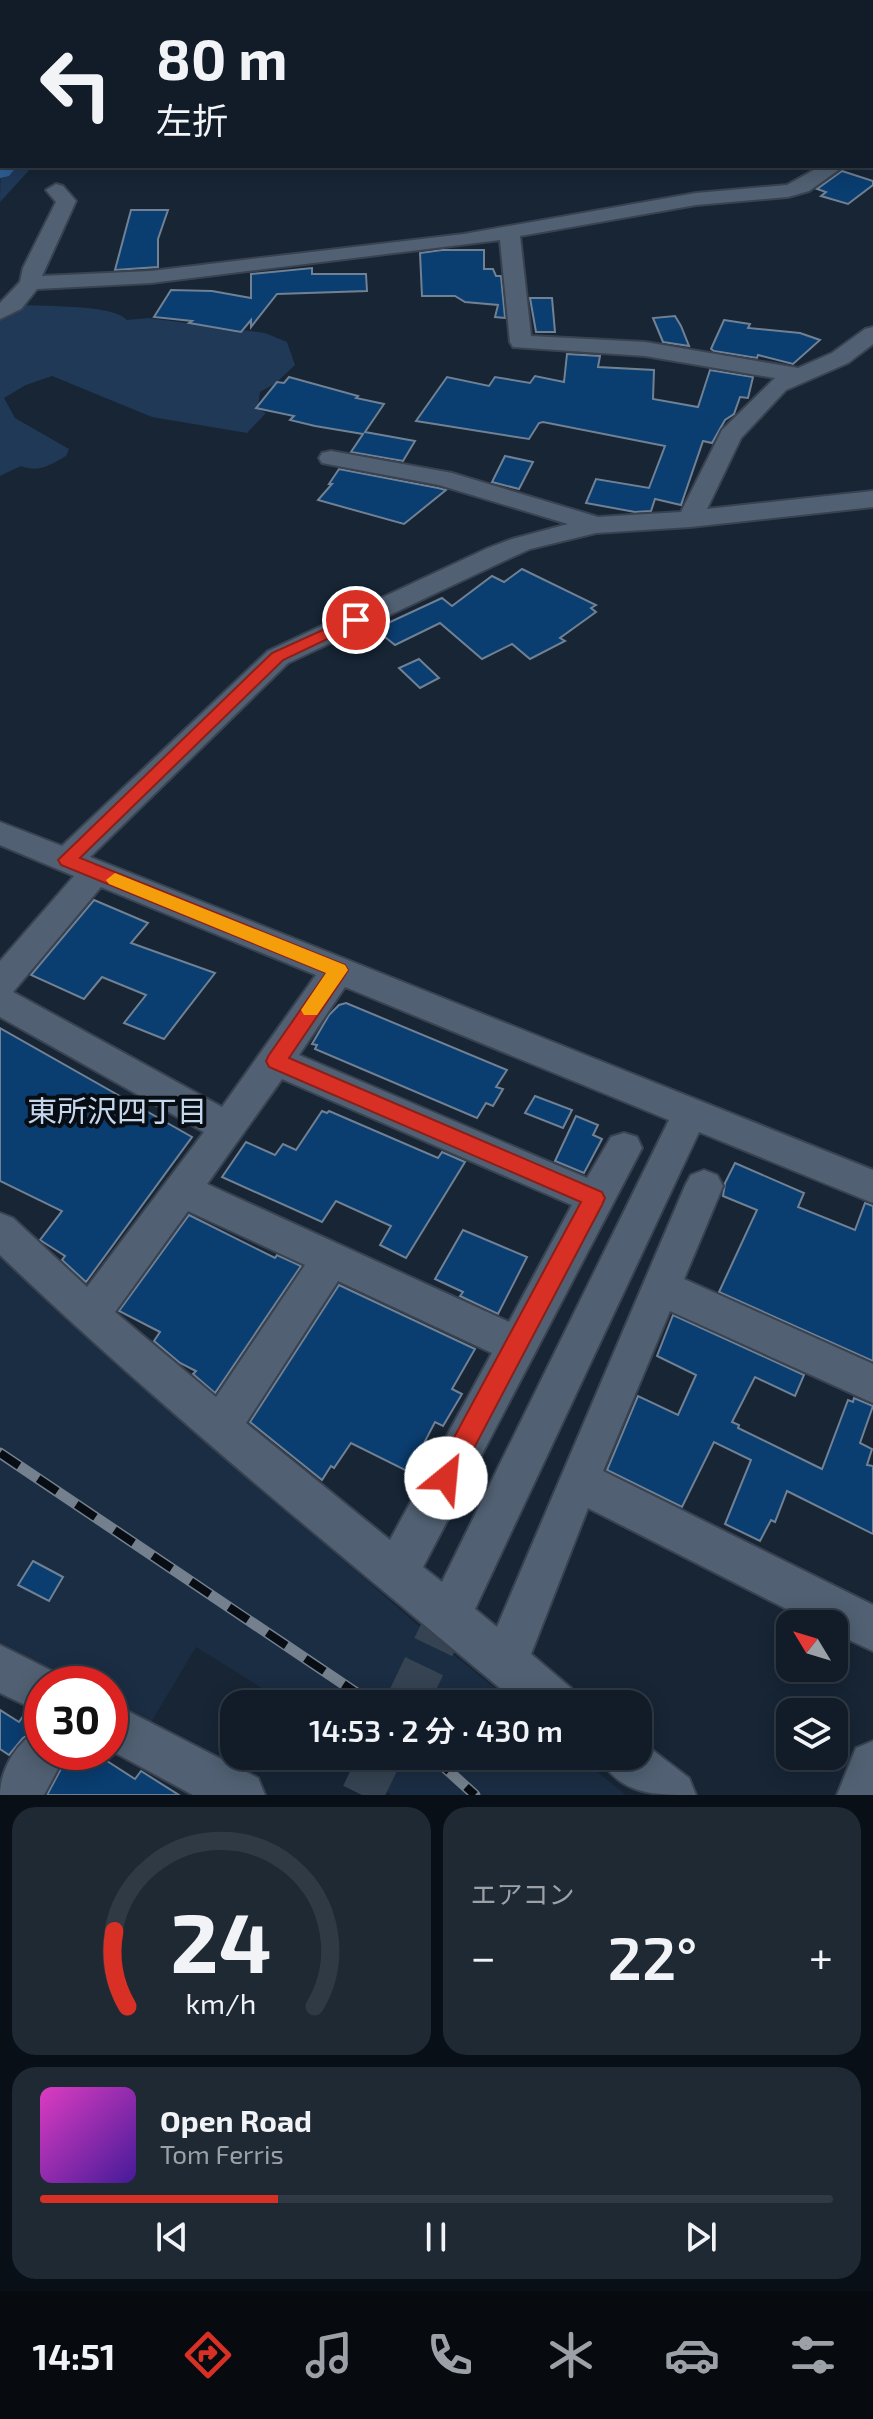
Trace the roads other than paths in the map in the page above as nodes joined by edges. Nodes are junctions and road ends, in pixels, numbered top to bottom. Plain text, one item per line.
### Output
1 (831, 168) edge
2 (56, 190) dead end
3 (510, 234) junction
4 (31, 283) junction
5 (0, 312) edge
6 (873, 334) edge
7 (798, 375) junction
8 (331, 458) dead end
9 (873, 499) edge
10 (690, 519) junction
11 (596, 525) junction
12 (0, 833) edge
13 (81, 866) junction
14 (338, 970) junction
15 (0, 984) edge
16 (0, 1001) edge
17 (276, 1061) junction
18 (690, 1114) junction
19 (227, 1127) junction
20 (624, 1148) dead end
21 (704, 1186) dead end
22 (873, 1187) edge
23 (181, 1190) junction
24 (595, 1198) junction
25 (0, 1230) edge
26 (331, 1259) junction
27 (662, 1288) junction
28 (90, 1315) junction
29 (515, 1344) junction
30 (873, 1384) edge
31 (220, 1427) junction
32 (578, 1481) junction
33 (396, 1574) junction
34 (454, 1604) tunnel mouth
35 (873, 1629) edge
36 (504, 1664) junction
37 (0, 1668) edge
38 (24, 1681) edge
39 (537, 1690) edge
40 (128, 1735) edge
41 (873, 1765) edge
42 (32, 1770) edge
43 (641, 1770) edge
44 (16, 1795) edge
45 (241, 1795) edge
46 (672, 1795) edge
47 (861, 1795) edge

1 - 3 street
2 - 4 street
3 - 4 street
3 - 7 street
4 - 5 street
6 - 7 street
7 - 10 street
8 - 11 street
9 - 10 street
10 - 11 street
11 - 13 street
12 - 13 street
13 - 14 street
13 - 15 street
14 - 17 street
14 - 18 street
16 - 19 street
17 - 19 street
17 - 24 street
18 - 22 street
18 - 34 street
19 - 23 street
20 - 24 street
21 - 27 street
23 - 26 street
23 - 28 street
24 - 29 street
25 - 28 street
26 - 29 street
26 - 31 street
27 - 30 street
27 - 32 street
28 - 31 street
29 - 33 street
31 - 33 street
32 - 35 street
32 - 36 street
33 - 36 street
36 - 39 street
37 - 38 street
40 - 45 street
41 - 47 street
42 - 44 street
43 - 46 street

